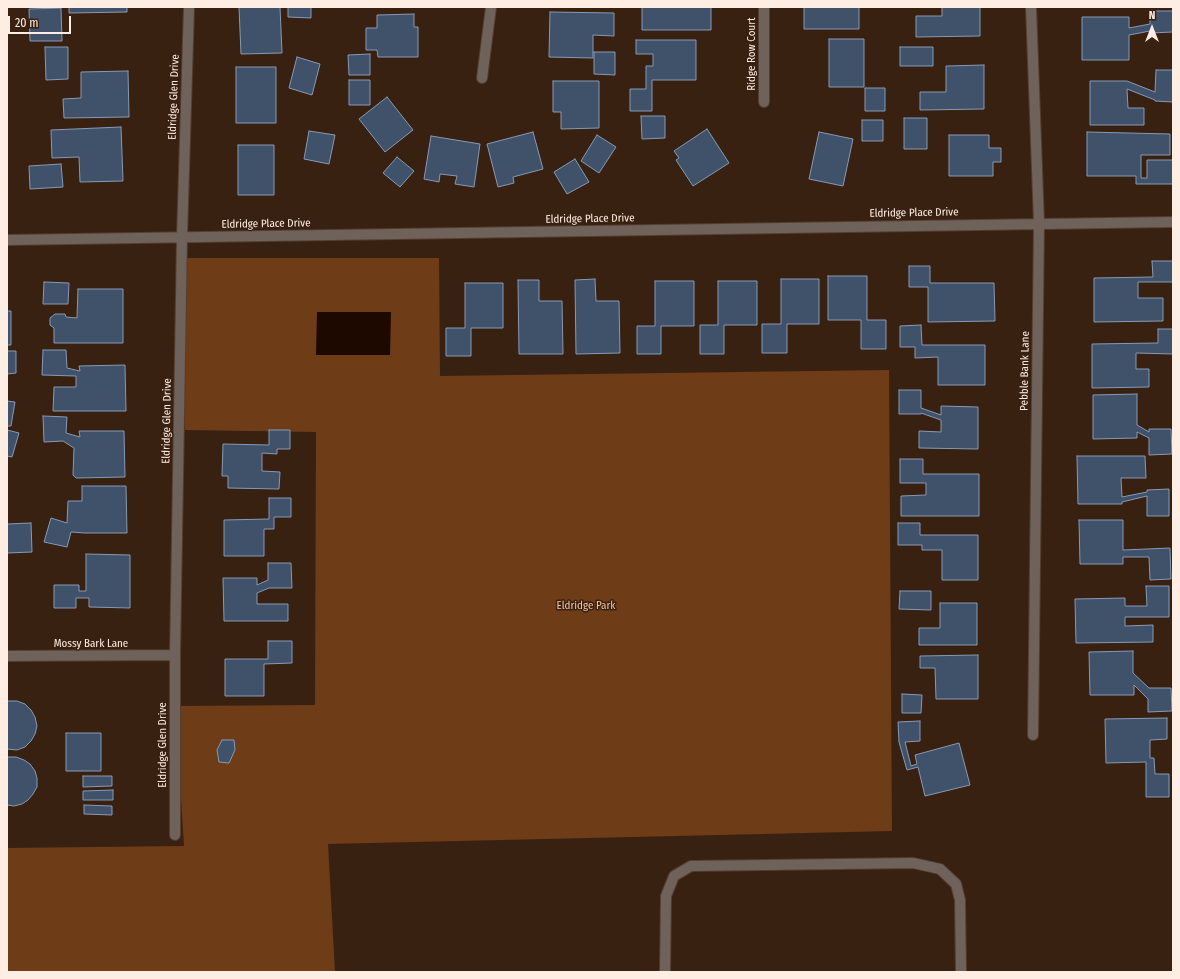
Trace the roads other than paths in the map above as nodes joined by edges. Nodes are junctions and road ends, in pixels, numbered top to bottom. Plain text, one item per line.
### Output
1 (189, 7) edge
2 (490, 7) edge
3 (764, 7) edge
4 (1031, 7) edge
5 (482, 78) dead end
6 (764, 102) dead end
7 (1173, 222) edge
8 (1039, 223) junction
9 (182, 237) junction
10 (7, 240) edge
11 (175, 655) junction
12 (7, 656) edge
13 (1034, 735) dead end
14 (175, 835) dead end
15 (665, 972) edge
16 (961, 972) edge

1 - 9 street, Eldridge Glen Drive
2 - 5 street
3 - 6 street, Ridge Row Court
4 - 8 street, Pebble Bank Lane
7 - 8 street, Eldridge Place Drive
8 - 9 street, Eldridge Place Drive
8 - 13 street, Pebble Bank Lane
9 - 10 street, Eldridge Place Drive
9 - 11 street, Eldridge Glen Drive
11 - 12 street, Mossy Bark Lane
11 - 14 street, Eldridge Glen Drive
15 - 16 street

